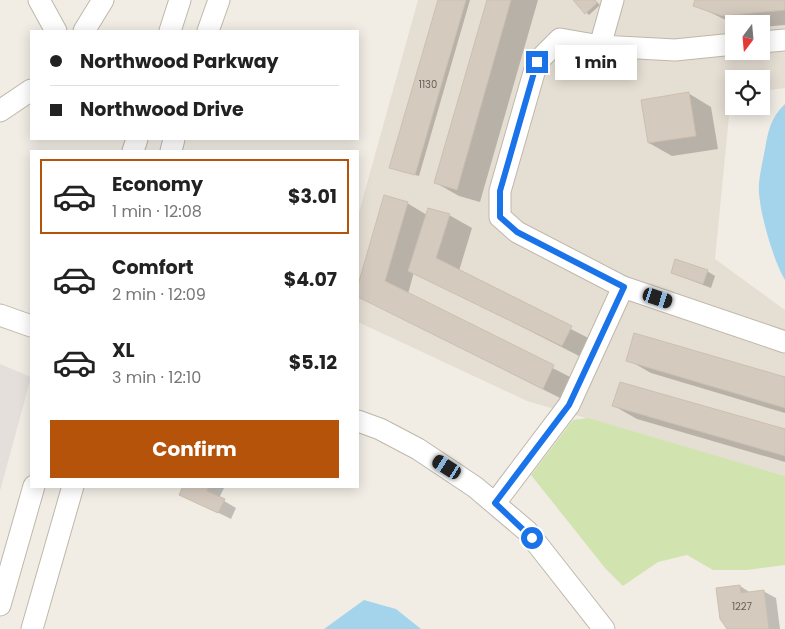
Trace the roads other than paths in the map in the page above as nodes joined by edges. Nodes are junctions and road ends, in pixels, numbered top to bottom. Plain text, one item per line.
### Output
1 (39, 0) edge
2 (103, 0) edge
3 (180, 0) edge
4 (219, 0) edge
5 (613, 0) edge
6 (55, 30) edge
7 (85, 30) edge
8 (170, 30) edge
9 (208, 30) edge
10 (785, 40) edge
11 (770, 41) edge
12 (725, 45) edge
13 (600, 46) junction
14 (30, 91) edge
15 (0, 111) edge
16 (624, 287) junction
17 (0, 315) edge
18 (30, 326) edge
19 (785, 342) edge
20 (359, 420) edge
21 (33, 488) edge
22 (71, 488) edge
23 (495, 503) junction
24 (0, 605) edge
25 (32, 629) edge
26 (604, 629) edge

1 - 6 street
2 - 7 street
3 - 8 street
4 - 9 street
5 - 13 street
10 - 11 street
12 - 13 street
13 - 16 street
14 - 15 street
16 - 19 street
16 - 23 street
17 - 18 street
20 - 23 street
21 - 24 street
22 - 25 street
23 - 26 street

